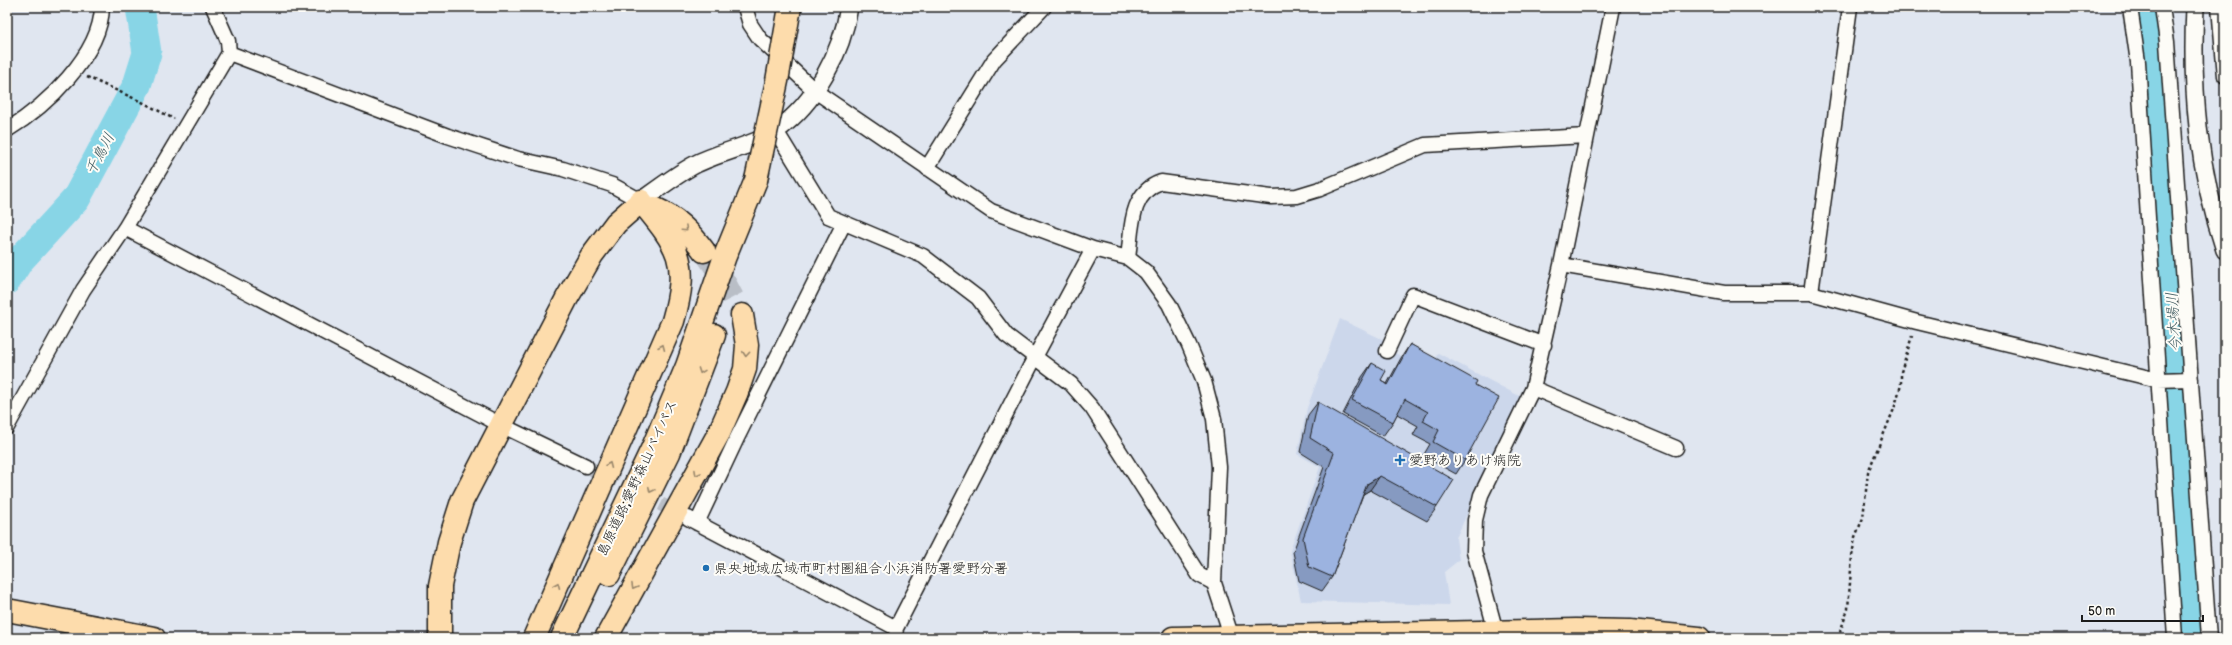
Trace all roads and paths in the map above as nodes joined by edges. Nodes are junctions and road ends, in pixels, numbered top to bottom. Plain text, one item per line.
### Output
1 (102, 7) edge
2 (213, 7) edge
3 (745, 7) edge
4 (790, 7) edge
5 (849, 7) edge
6 (1044, 7) edge
7 (1613, 7) edge
8 (1850, 7) edge
9 (2130, 7) edge
10 (2162, 7) edge
11 (2195, 7) edge
12 (2219, 7) edge
13 (229, 53) junction
14 (74, 70) junction
15 (2225, 76) edge
16 (815, 91) junction
17 (185, 126) junction
18 (7, 130) edge
19 (776, 131) junction
20 (1586, 136) junction
21 (927, 168) junction
22 (641, 201) junction
23 (844, 223) junction
24 (125, 228) junction
25 (1093, 249) junction
26 (2225, 250) edge
27 (704, 252) tunnel mouth
28 (1128, 258) junction
29 (1561, 265) junction
30 (1811, 292) junction
31 (742, 315) tunnel mouth
32 (1917, 322) junction
33 (1544, 344) junction
34 (1387, 351) dead end
35 (1035, 357) junction
36 (2188, 379) junction
37 (2161, 380) junction
38 (1533, 388) junction
39 (501, 424) junction
40 (7, 427) edge
41 (1676, 448) dead end
42 (586, 466) tunnel mouth
43 (1214, 583) junction
44 (7, 610) edge
45 (538, 629) edge
46 (573, 632) edge
47 (895, 633) edge
48 (1482, 634) edge
49 (608, 635) edge
50 (1522, 635) edge
51 (154, 638) edge
52 (440, 638) edge
53 (1173, 638) edge
54 (1232, 638) edge
55 (1699, 638) edge
56 (1838, 638) edge
57 (2175, 638) edge
58 (2209, 638) edge

1 - 14 street
2 - 13 street
3 - 16 street
4 - 46 highway, 島原道路;愛野森山バイパス, bridge
5 - 16 street
6 - 21 street
7 - 20 street
8 - 30 street
9 - 37 street
10 - 36 street
11 - 26 street
12 - 15 street
13 - 17 street
13 - 22 street
14 - 17 path
14 - 18 street
16 - 19 street
16 - 21 street
17 - 24 street
19 - 22 street
19 - 23 street
20 - 28 street
20 - 29 street
21 - 25 street
22 -> 27 highway
22 - 39 highway
45 -> 22 highway
23 - 35 street
23 - 47 street
24 - 39 street
24 - 40 street
25 - 28 street
25 - 35 street
28 - 43 street
29 - 30 street
29 - 33 street
30 - 32 street
31 -> 49 highway
32 - 37 street
32 - 56 path
33 - 34 street
33 - 38 street
35 - 43 street
35 - 47 street
36 - 37 street
36 - 58 street
37 - 57 street
38 - 41 street
38 - 48 street
39 - 42 street
39 - 52 highway
43 - 54 street
44 - 51 highway
48 - 50 highway
48 - 54 highway
50 - 55 highway
53 - 54 highway

